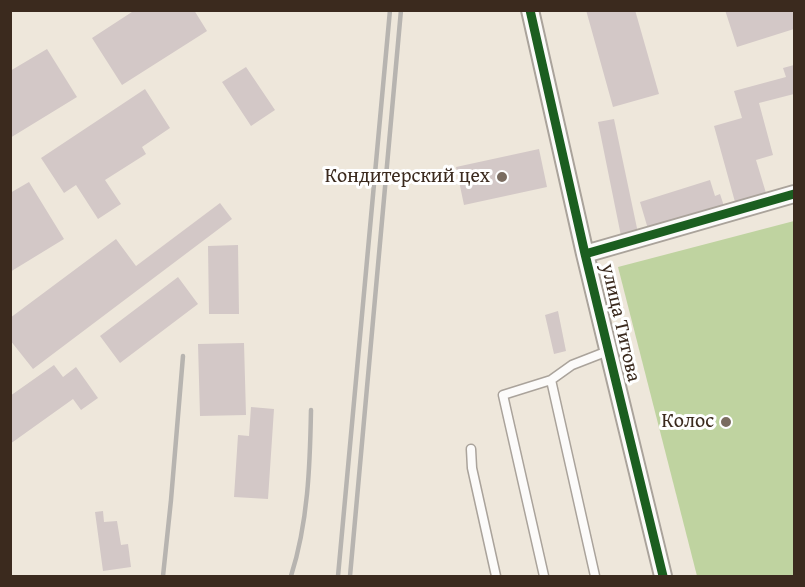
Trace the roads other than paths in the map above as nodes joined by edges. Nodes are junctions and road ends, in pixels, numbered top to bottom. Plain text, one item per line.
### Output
1 (530, 10) edge
2 (795, 194) edge
3 (585, 254) junction
4 (608, 351) junction
5 (551, 380) junction
6 (471, 449) dead end
7 (496, 576) edge
8 (544, 576) edge
9 (595, 576) edge
10 (663, 576) edge

1 - 3 street
2 - 3 street, улица Титова
3 - 4 street, улица Титова
4 - 5 lane
4 - 10 street, улица Титова
5 - 8 lane
5 - 9 lane
6 - 7 lane

